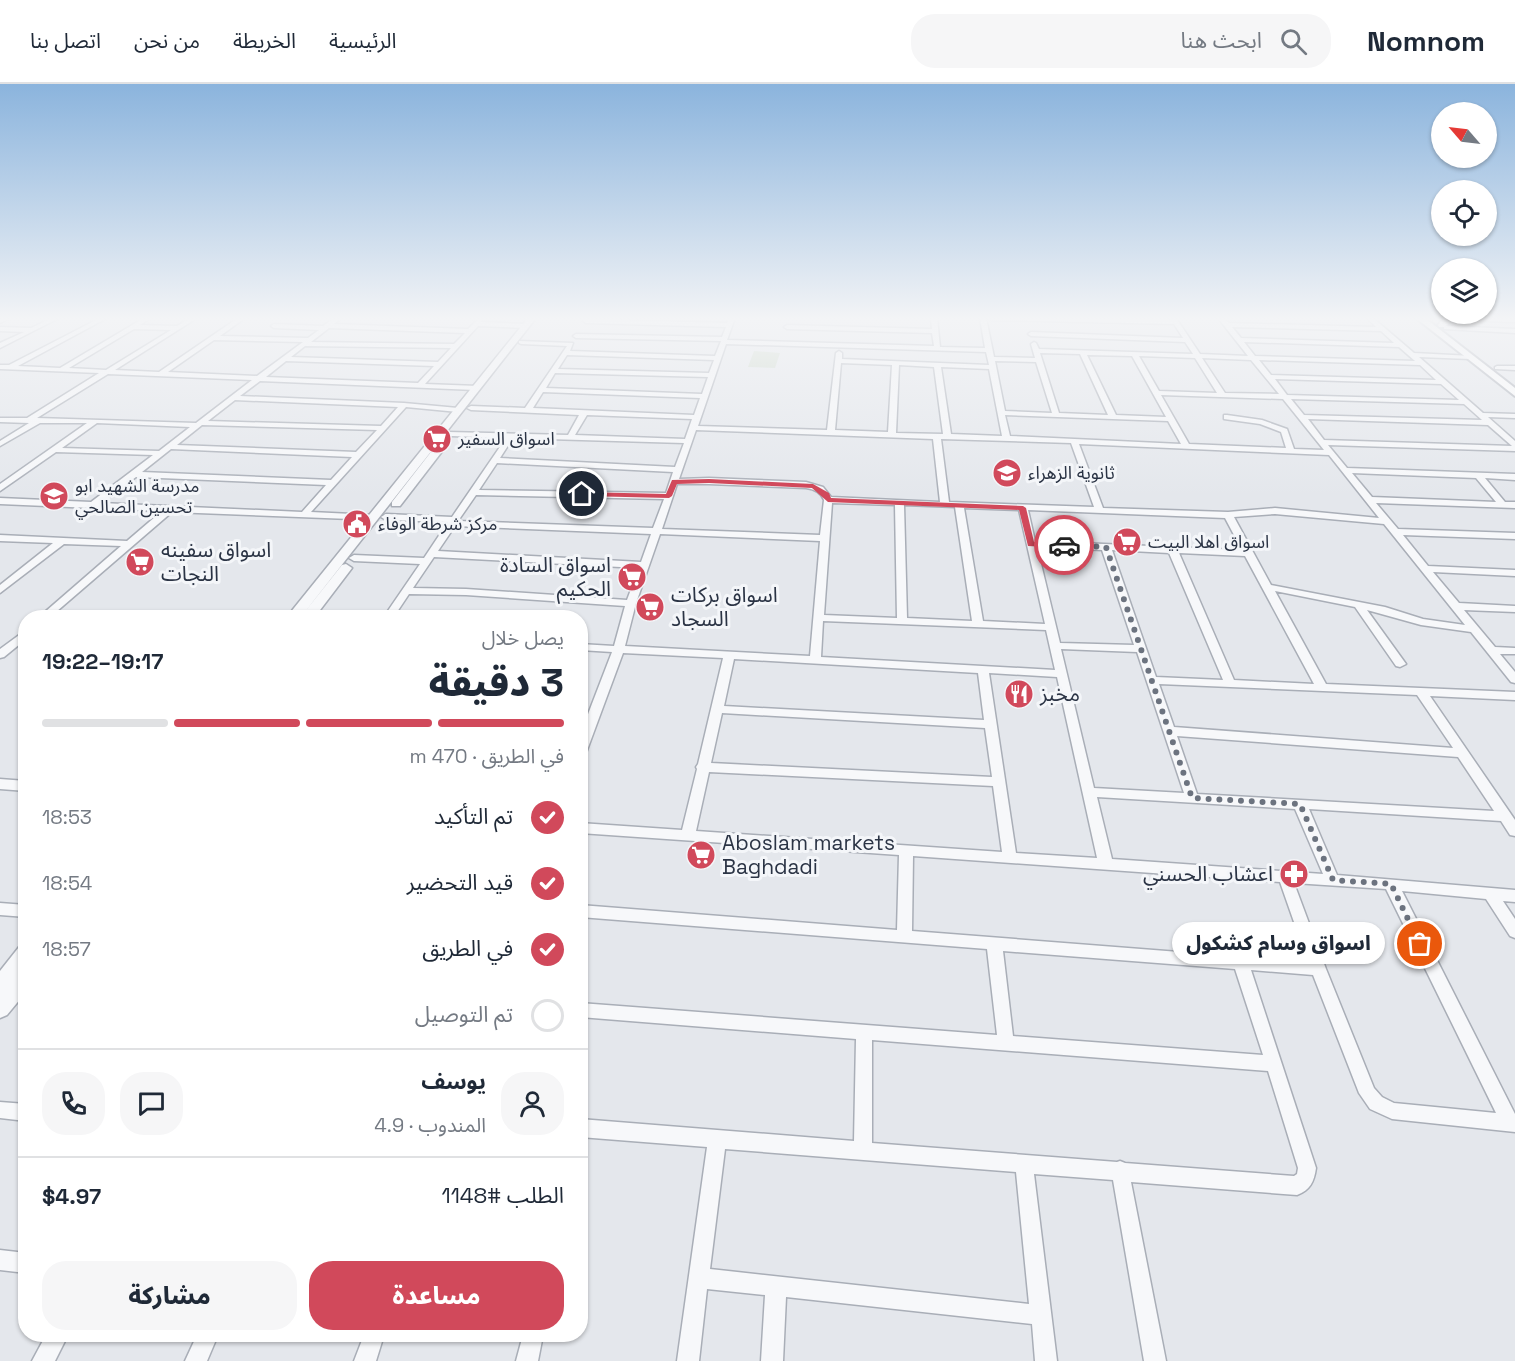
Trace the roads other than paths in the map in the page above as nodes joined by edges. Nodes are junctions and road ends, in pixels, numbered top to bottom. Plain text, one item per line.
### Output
1 (1269, 377) edge
2 (97, 378) edge
3 (235, 378) edge
4 (427, 378) edge
5 (483, 378) edge
6 (494, 378) edge
7 (549, 378) edge
8 (711, 378) edge
9 (836, 378) edge
10 (895, 378) edge
11 (938, 378) edge
12 (994, 378) edge
13 (1045, 378) edge
14 (1094, 378) edge
15 (1147, 378) edge
16 (1212, 378) edge
17 (1290, 378) edge
18 (1438, 378) edge
19 (1496, 378) edge
20 (258, 379) junction
21 (1443, 382) junction
22 (370, 383) junction
23 (420, 385) junction
24 (475, 388) junction
25 (363, 390) dead end
26 (541, 390) junction
27 (1155, 393) junction
28 (1515, 393) edge
29 (1222, 394) junction
30 (356, 396) dead end
31 (704, 396) junction
32 (1284, 396) junction
33 (232, 398) junction
34 (1466, 402) junction
35 (349, 403) junction
36 (404, 405) junction
37 (471, 408) junction
38 (458, 410) junction
39 (527, 411) junction
40 (584, 413) junction
41 (1001, 413) junction
42 (1056, 414) junction
43 (1481, 415) junction
44 (1113, 416) junction
45 (1515, 416) edge
46 (697, 417) junction
47 (1227, 417) dead end
48 (1302, 417) junction
49 (1170, 419) junction
50 (0, 420) edge
51 (33, 420) junction
52 (95, 421) junction
53 (1491, 423) junction
54 (199, 424) junction
55 (382, 428) junction
56 (693, 428) junction
57 (831, 433) junction
58 (451, 434) junction
59 (892, 435) junction
60 (511, 436) junction
61 (942, 436) junction
62 (570, 438) junction
63 (1006, 438) junction
64 (688, 441) junction
65 (1074, 441) junction
66 (1322, 442) junction
67 (0, 444) edge
68 (169, 447) junction
69 (1187, 447) junction
70 (1515, 447) edge
71 (54, 450) junction
72 (1291, 452) junction
73 (161, 453) junction
74 (1331, 453) junction
75 (358, 455) junction
76 (417, 460) junction
77 (494, 460) junction
78 (429, 461) junction
79 (678, 470) junction
80 (1345, 470) junction
81 (407, 473) junction
82 (420, 473) junction
83 (134, 474) junction
84 (1479, 476) junction
85 (1515, 477) edge
86 (674, 482) junction
87 (333, 483) junction
88 (0, 488) edge
89 (473, 492) junction
90 (669, 496) junction
91 (828, 500) junction
92 (1369, 500) junction
93 (0, 501) edge
94 (899, 503) junction
95 (93, 505) junction
96 (945, 505) junction
97 (1503, 505) junction
98 (1515, 505) edge
99 (960, 506) junction
100 (1023, 508) junction
101 (170, 509) junction
102 (1100, 511) junction
103 (304, 515) junction
104 (1228, 515) junction
105 (386, 517) junction
106 (373, 518) junction
107 (453, 521) junction
108 (1386, 521) junction
109 (657, 531) junction
110 (1395, 532) junction
111 (1515, 536) edge
112 (0, 538) edge
113 (824, 538) junction
114 (62, 540) junction
115 (130, 544) junction
116 (1031, 544) junction
117 (1106, 547) junction
118 (1172, 549) junction
119 (1248, 553) junction
120 (354, 558) junction
121 (428, 558) junction
122 (645, 565) junction
123 (1425, 569) junction
124 (1515, 573) edge
125 (0, 576) edge
126 (17, 577) junction
127 (1268, 587) junction
128 (0, 590) edge
129 (406, 591) junction
130 (631, 603) junction
131 (1455, 606) junction
132 (1360, 607) junction
133 (1515, 609) edge
134 (52, 610) edge
135 (299, 610) edge
136 (313, 610) edge
137 (393, 610) edge
138 (817, 618) junction
139 (902, 622) junction
140 (978, 625) junction
141 (1050, 627) junction
142 (1474, 629) junction
143 (18, 640) edge
144 (1055, 646) junction
145 (588, 647) edge
146 (619, 649) junction
147 (1141, 649) junction
148 (1491, 650) junction
149 (5, 651) edge
150 (1515, 651) edge
151 (730, 654) junction
152 (815, 659) junction
153 (1400, 664) dead end
154 (983, 669) junction
155 (1062, 674) junction
156 (1515, 679) edge
157 (1151, 680) junction
158 (1230, 683) junction
159 (1322, 687) junction
160 (1421, 692) junction
161 (1515, 696) edge
162 (717, 709) junction
163 (991, 724) junction
164 (1169, 731) junction
165 (588, 732) edge
166 (1462, 753) junction
167 (702, 767) junction
168 (999, 782) junction
169 (0, 784) edge
170 (18, 785) edge
171 (1089, 792) junction
172 (1192, 798) junction
173 (1300, 804) junction
174 (1505, 816) junction
175 (588, 829) edge
176 (1515, 831) edge
177 (688, 835) junction
178 (906, 851) junction
179 (1010, 858) junction
180 (1106, 865) junction
181 (1285, 877) junction
182 (1333, 880) junction
183 (1391, 884) junction
184 (1491, 894) junction
185 (1515, 896) edge
186 (0, 909) edge
187 (18, 910) edge
188 (588, 912) edge
189 (1515, 932) edge
190 (904, 936) junction
191 (994, 943) junction
192 (1241, 962) junction
193 (1318, 969) junction
194 (18, 970) edge
195 (10, 986) edge
196 (0, 1009) edge
197 (588, 1011) edge
198 (864, 1032) junction
199 (1006, 1043) junction
200 (1273, 1064) junction
201 (0, 1110) edge
202 (18, 1112) edge
203 (1512, 1123) edge
204 (588, 1130) edge
205 (717, 1139) junction
206 (863, 1151) junction
207 (1024, 1164) junction
208 (1120, 1170) junction
209 (0, 1260) edge
210 (18, 1262) edge
211 (699, 1278) junction
212 (776, 1286) junction
213 (1041, 1315) junction
214 (54, 1342) edge
215 (205, 1342) edge
216 (372, 1342) edge
217 (531, 1342) edge
218 (43, 1361) edge
219 (196, 1361) edge
220 (365, 1361) edge
221 (527, 1361) edge
222 (688, 1361) edge
223 (772, 1361) edge
224 (1046, 1361) edge
225 (1155, 1361) edge

1 - 32 street
2 - 51 street
3 - 20 street
4 - 23 street
5 - 24 street
6 - 37 street
7 - 26 street
8 - 31 street
9 - 57 street
10 - 59 street
11 - 61 street
12 - 41 street
13 - 42 street
14 - 44 street
15 - 27 street
16 - 29 street
17 - 21 street
18 - 21 street
19 - 28 main road
20 - 22 street
20 - 33 street
21 - 34 street
22 - 23 street
22 - 25 street
23 - 24 street
24 - 38 street
26 - 31 street
26 - 39 street
27 - 29 street
27 - 49 street
29 - 32 street
30 - 35 street
31 - 46 street
32 - 34 street
32 - 48 street
33 - 35 street
33 - 54 street
34 - 43 street
35 - 36 street
36 - 38 street
36 - 55 street
37 - 39 street
37 - 58 street
38 - 76 street
39 - 40 street
40 - 46 street
40 - 62 street
41 - 42 street
41 - 63 street
42 - 44 street
43 - 45 street
43 - 53 street
44 - 49 street
46 - 56 street
47 - 72 street
48 - 53 street
48 - 66 street
49 - 69 street
50 - 51 street
51 - 52 street
51 - 67 street
52 - 54 street
52 - 71 street
53 - 70 street
54 - 55 street
54 - 68 street
55 - 75 street
56 - 57 street
56 - 64 street
57 - 59 street
58 - 60 street
58 - 78 street
59 - 61 street
60 - 62 street
60 - 77 street
61 - 63 street
61 - 96 street
62 - 64 street
63 - 65 street
64 - 79 street
65 - 69 street
65 - 102 street
66 - 70 street
66 - 74 street
68 - 73 street
68 - 75 street
69 - 72 street
71 - 73 street
71 - 88 street
72 - 74 street
73 - 83 street
74 - 80 street
75 - 87 street
76 - 78 street
76 - 81 street
77 - 79 street
77 - 89 street
78 - 82 street
79 - 86 street
80 - 84 street
80 - 92 street
81 - 82 street
81 - 106 street
82 - 105 street
83 - 87 street
83 - 95 street
84 - 85 street
84 - 97 street
86 - 90 street
86 - 91 street
87 - 103 street
89 - 90 street
89 - 107 street
90 - 109 street
91 - 94 street
91 - 113 street
92 - 97 street
92 - 108 street
93 - 95 street
94 - 96 street
94 - 139 street
95 - 101 street
96 - 99 street
97 - 98 street
99 - 100 street
99 - 140 street
100 - 102 street
100 - 116 street
101 - 103 street
101 - 115 street
102 - 104 street
103 - 106 street
104 - 108 street
104 - 119 street
105 - 107 street
105 - 120 street
106 - 135 street
107 - 109 street
107 - 121 street
108 - 110 street
109 - 113 street
109 - 122 street
110 - 111 street
110 - 123 street
112 - 114 street
113 - 138 street
114 - 115 street
114 - 126 street
115 - 134 street
116 - 117 street
116 - 141 street
117 - 118 street
117 - 147 street
118 - 119 street
118 - 158 street
119 - 127 street
120 - 121 street
120 - 136 street
121 - 122 street
121 - 129 street
122 - 130 street
123 - 124 street
123 - 131 street
125 - 126 street
126 - 128 street
127 - 132 street
127 - 159 street
129 - 130 street
129 - 137 street
130 - 146 street
131 - 133 street
131 - 142 street
132 - 142 street
132 - 153 street
138 - 139 street
138 - 152 street
139 - 140 street
140 - 141 street
141 - 144 street
142 - 148 street
143 - 149 street
144 - 147 street
144 - 155 street
145 - 146 street
146 - 151 street
146 - 165 street
147 - 157 street
148 - 150 street
148 - 156 street
151 - 152 street
151 - 162 street
152 - 154 street
154 - 155 street
154 - 163 street
155 - 171 street
157 - 158 street
157 - 164 street
158 - 159 street
159 - 160 street
160 - 161 street
160 - 166 street
162 - 163 street
162 - 167 street
163 - 168 street
164 - 166 street
164 - 172 street
166 - 174 street
167 - 168 street
167 - 177 street
168 - 179 street
169 - 170 street
171 - 172 street
171 - 180 street
172 - 173 street
173 - 174 street
173 - 182 street
174 - 176 street
175 - 177 street
177 - 178 street
178 - 179 street
178 - 190 street
179 - 180 street
180 - 181 street
181 - 182 street
181 - 193 street
182 - 183 street
183 - 184 street
183 - 203 street
184 - 185 street
184 - 189 street
186 - 187 street
188 - 190 street
190 - 191 street
191 - 192 street
191 - 199 street
192 - 193 street
192 - 200 street
193 - 203 street
194 - 195 street
195 - 196 street
197 - 198 street
198 - 199 street
198 - 206 street
199 - 200 street
200 - 208 street
201 - 202 street
204 - 205 street
205 - 206 street
205 - 211 street
206 - 207 street
207 - 208 street
207 - 213 street
208 - 225 street
209 - 210 street
211 - 212 street
211 - 222 street
212 - 213 street
212 - 223 street
213 - 224 street
214 - 218 street
215 - 219 street
216 - 220 street
217 - 221 street

